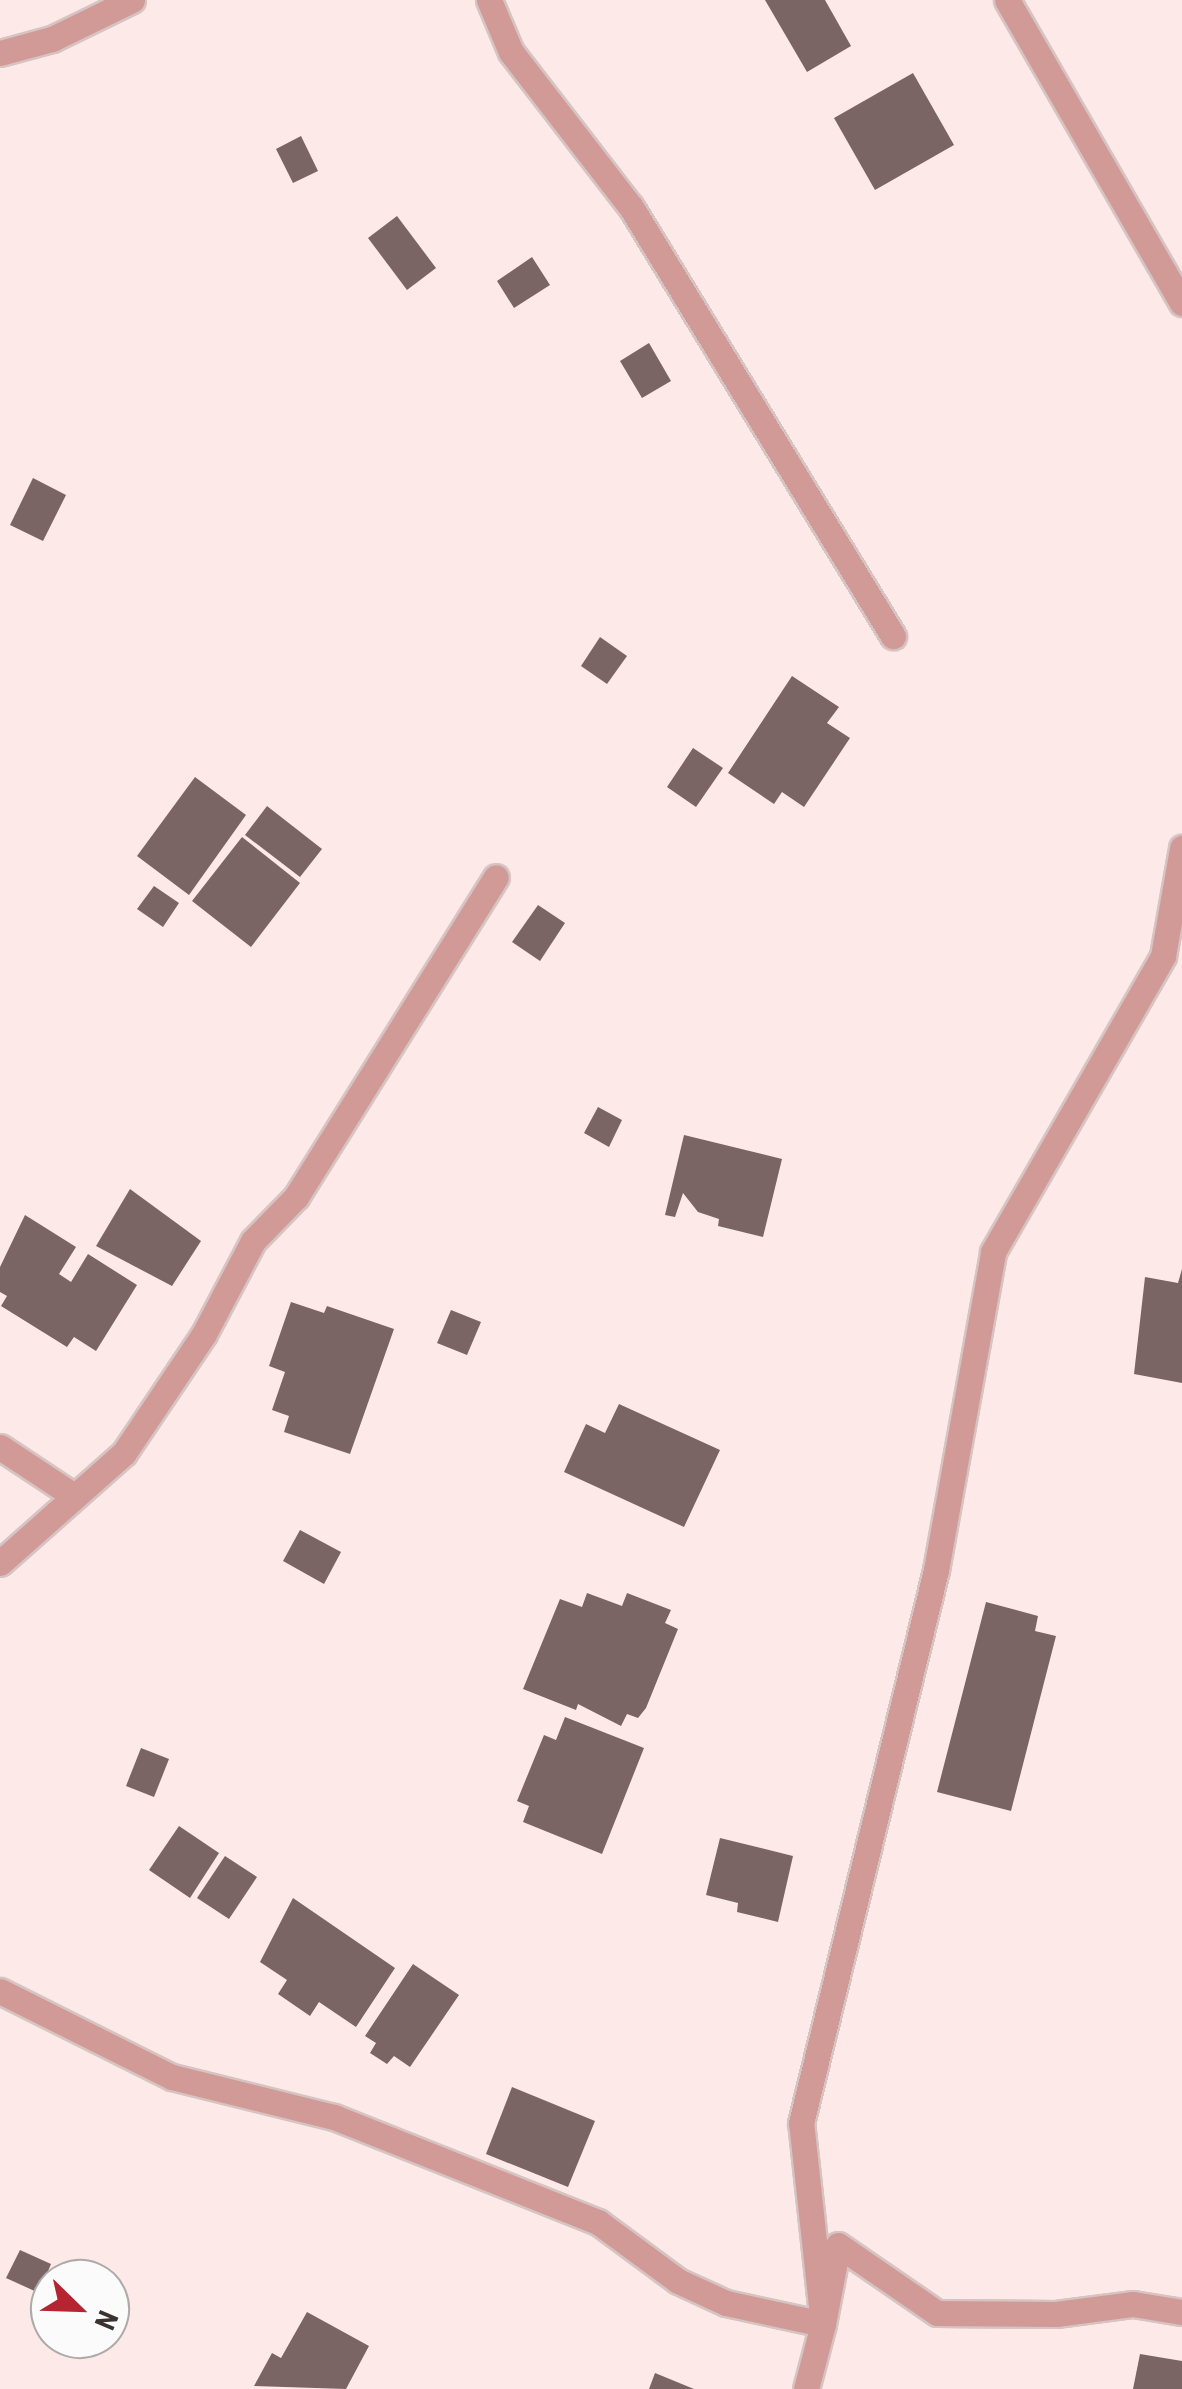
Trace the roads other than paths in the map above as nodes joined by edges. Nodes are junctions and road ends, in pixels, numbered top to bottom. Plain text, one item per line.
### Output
1 (132, 0) edge
2 (488, 0) edge
3 (1008, 0) edge
4 (0, 53) edge
5 (1182, 303) edge
6 (892, 636) dead end
7 (1182, 848) edge
8 (496, 877) dead end
9 (0, 1447) edge
10 (70, 1494) junction
11 (0, 1564) edge
12 (0, 1992) edge
13 (1182, 2312) edge
14 (822, 2324) junction
15 (806, 2389) edge

1 - 4 street
2 - 6 street
3 - 5 street
7 - 14 street
8 - 10 street
9 - 10 street
10 - 11 street
12 - 14 street
13 - 14 street
14 - 15 street

